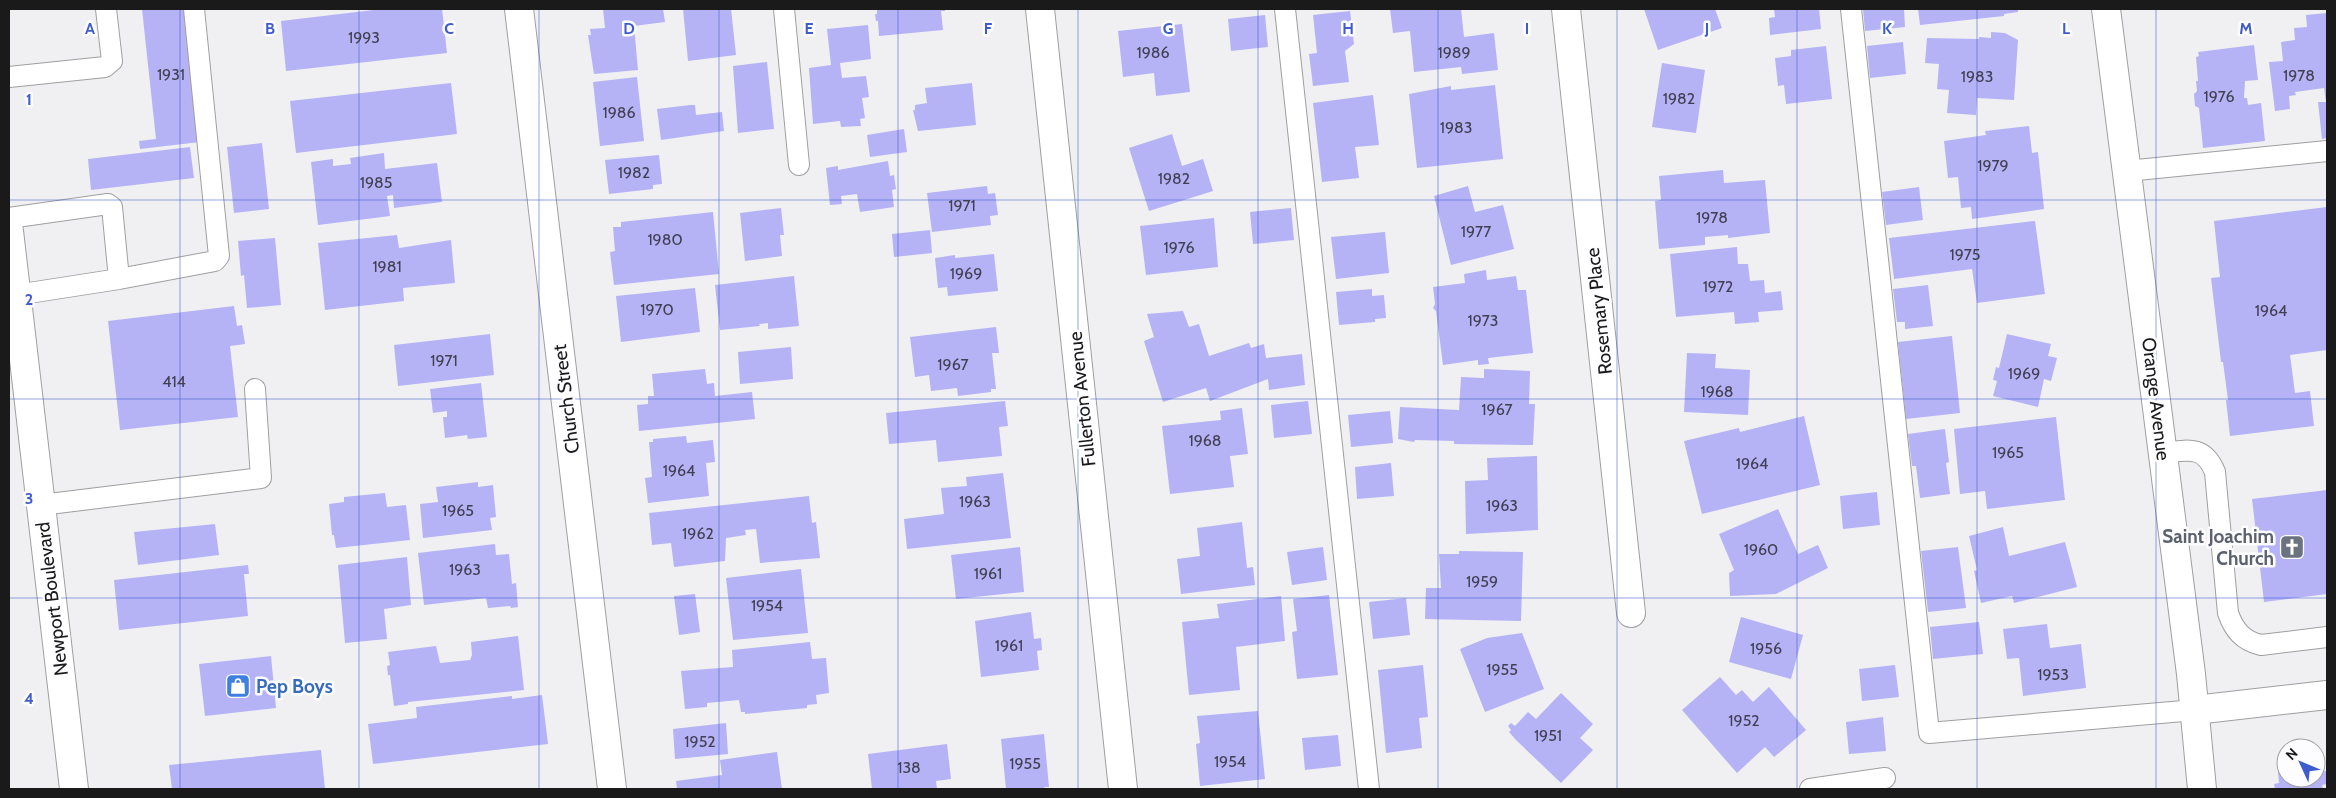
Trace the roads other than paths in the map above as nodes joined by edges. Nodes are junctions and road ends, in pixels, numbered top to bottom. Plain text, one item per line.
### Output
1 (106, 9) edge
2 (194, 9) edge
3 (519, 9) edge
4 (784, 9) edge
5 (1040, 9) edge
6 (1285, 9) edge
7 (1566, 9) edge
8 (1851, 9) edge
9 (2106, 9) edge
10 (9, 77) edge
11 (2327, 151) edge
12 (799, 166) dead end
13 (2127, 171) junction
14 (9, 218) edge
15 (9, 231) edge
16 (119, 279) junction
17 (16, 295) junction
18 (255, 389) dead end
19 (2163, 453) junction
20 (41, 505) junction
21 (1632, 613) dead end
22 (2327, 637) edge
23 (2327, 695) edge
24 (2195, 710) junction
25 (1885, 778) dead end
26 (1838, 788) edge
27 (74, 789) edge
28 (612, 789) edge
29 (1123, 789) edge
30 (1369, 789) edge
31 (1810, 789) edge
32 (2202, 789) edge

1 - 10 lane
2 - 16 lane
3 - 28 street, Church Street
4 - 12 lane
5 - 29 street, Fullerton Avenue
6 - 30 lane
7 - 21 street, Rosemary Place
8 - 24 lane
9 - 13 street, Orange Avenue
11 - 13 lane
13 - 19 street, Orange Avenue
14 - 16 lane
15 - 17 street, Newport Boulevard
16 - 17 lane
17 - 20 street, Newport Boulevard
18 - 20 lane
19 - 22 lane
19 - 24 street, Orange Avenue
20 - 27 street, Newport Boulevard
23 - 24 street
24 - 32 street, Orange Avenue
25 - 26 lane
26 - 31 lane

